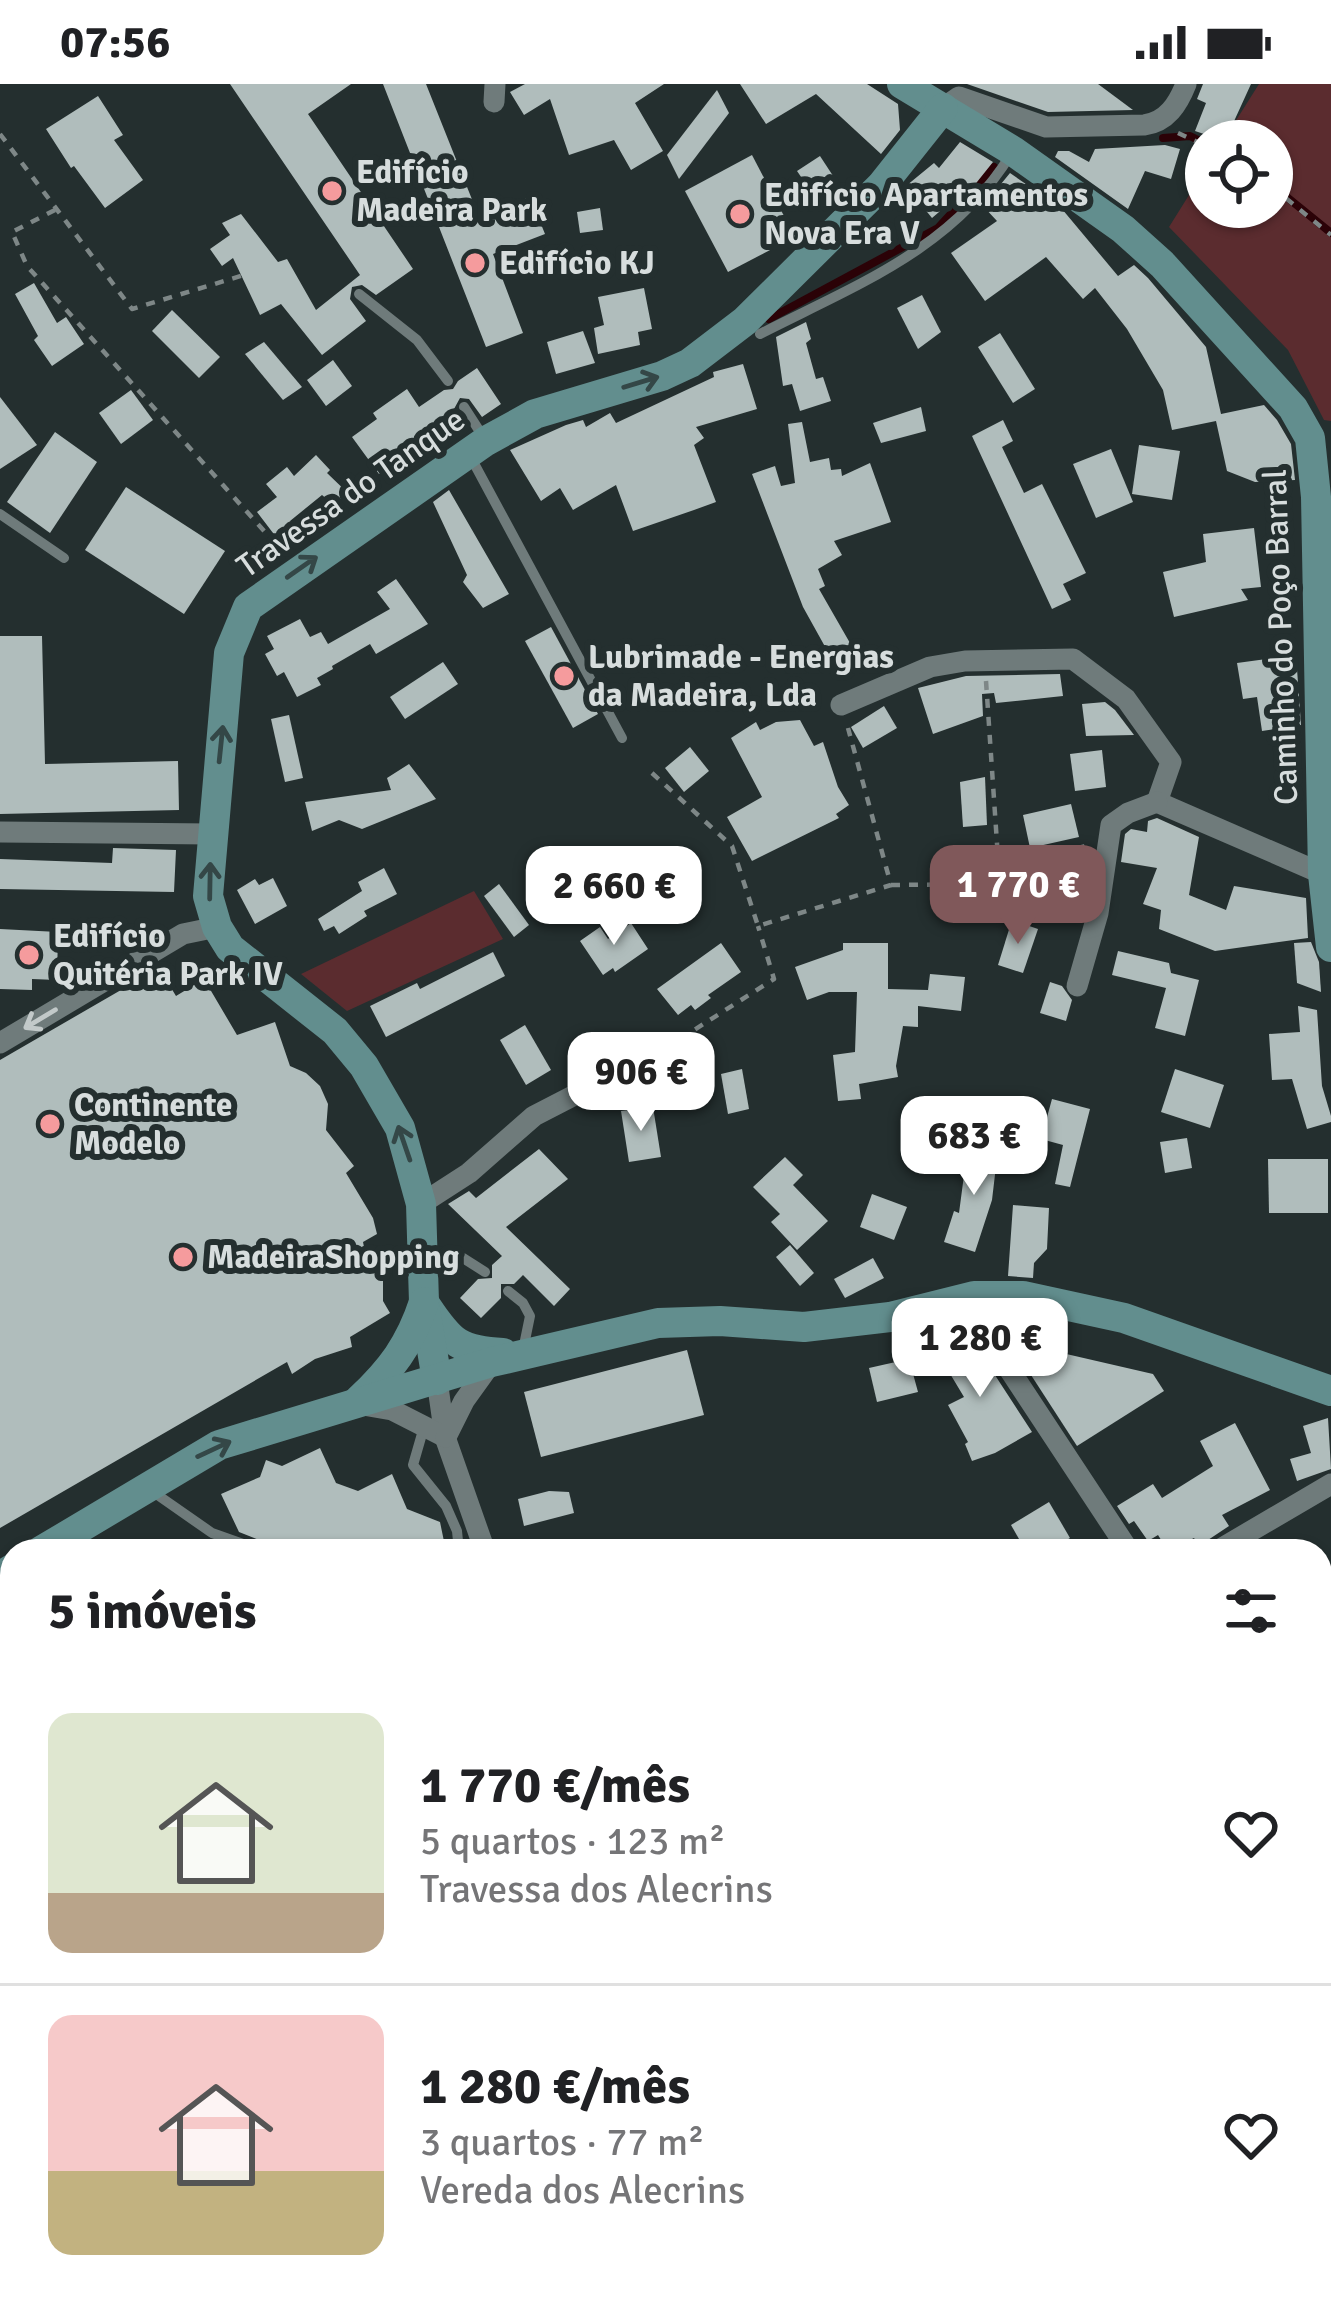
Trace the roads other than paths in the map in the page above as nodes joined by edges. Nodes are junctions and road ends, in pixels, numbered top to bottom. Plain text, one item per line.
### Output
1 (902, 84) edge
2 (1186, 84) edge
3 (943, 108) junction
4 (1013, 151) junction
5 (359, 294) dead end
6 (760, 334) dead end
7 (448, 381) dead end
8 (464, 407) dead end
9 (477, 446) junction
10 (0, 514) edge
11 (64, 558) dead end
12 (842, 705) road end
13 (622, 738) dead end
14 (1157, 802) junction
15 (0, 832) edge
16 (212, 834) junction
17 (1323, 874) junction
18 (217, 927) junction
19 (1331, 947) edge
20 (1077, 986) dead end
21 (0, 1043) edge
22 (660, 1052) road end
23 (421, 1204) junction
24 (424, 1257) junction
25 (485, 1272) dead end
26 (508, 1291) dead end
27 (424, 1302) junction
28 (977, 1322) dead end
29 (507, 1358) junction
30 (437, 1380) junction
31 (1331, 1391) edge
32 (356, 1403) junction
33 (424, 1427) junction
34 (446, 1438) junction
35 (1331, 1484) edge
36 (146, 1487) junction
37 (61, 1539) edge
38 (229, 1539) edge
39 (457, 1539) edge
40 (481, 1539) edge
41 (1121, 1539) edge
42 (1237, 1539) edge

1 - 3 street, Caminho do Poço Barral
2 - 3 street
3 - 4 street, Caminho do Poço Barral
9 -> 3 street, Travessa do Tanque
4 - 6 lane
4 - 17 street, Caminho do Poço Barral
5 - 7 lane
8 - 9 lane
9 - 13 lane
16 -> 9 street, Travessa do Tanque
10 - 11 lane
12 - 14 street
14 - 17 street
14 - 20 street
15 - 16 street
18 -> 16 street, Travessa do Tanque
17 - 19 street, Caminho do Poço Barral
18 -> 21 street
23 -> 18 street
22 - 23 street
23 - 24 street
24 - 25 lane
24 - 27 street
26 - 29 lane
27 - 29 street
27 - 30 street
27 - 32 street
28 - 41 street
29 - 30 street
29 - 31 street
29 - 34 street
30 - 32 street
30 - 33 street
30 - 34 street
32 - 33 street
36 -> 32 street
33 - 34 street
33 - 39 lane
34 - 40 street
35 - 42 street
36 - 37 street
36 - 38 lane

